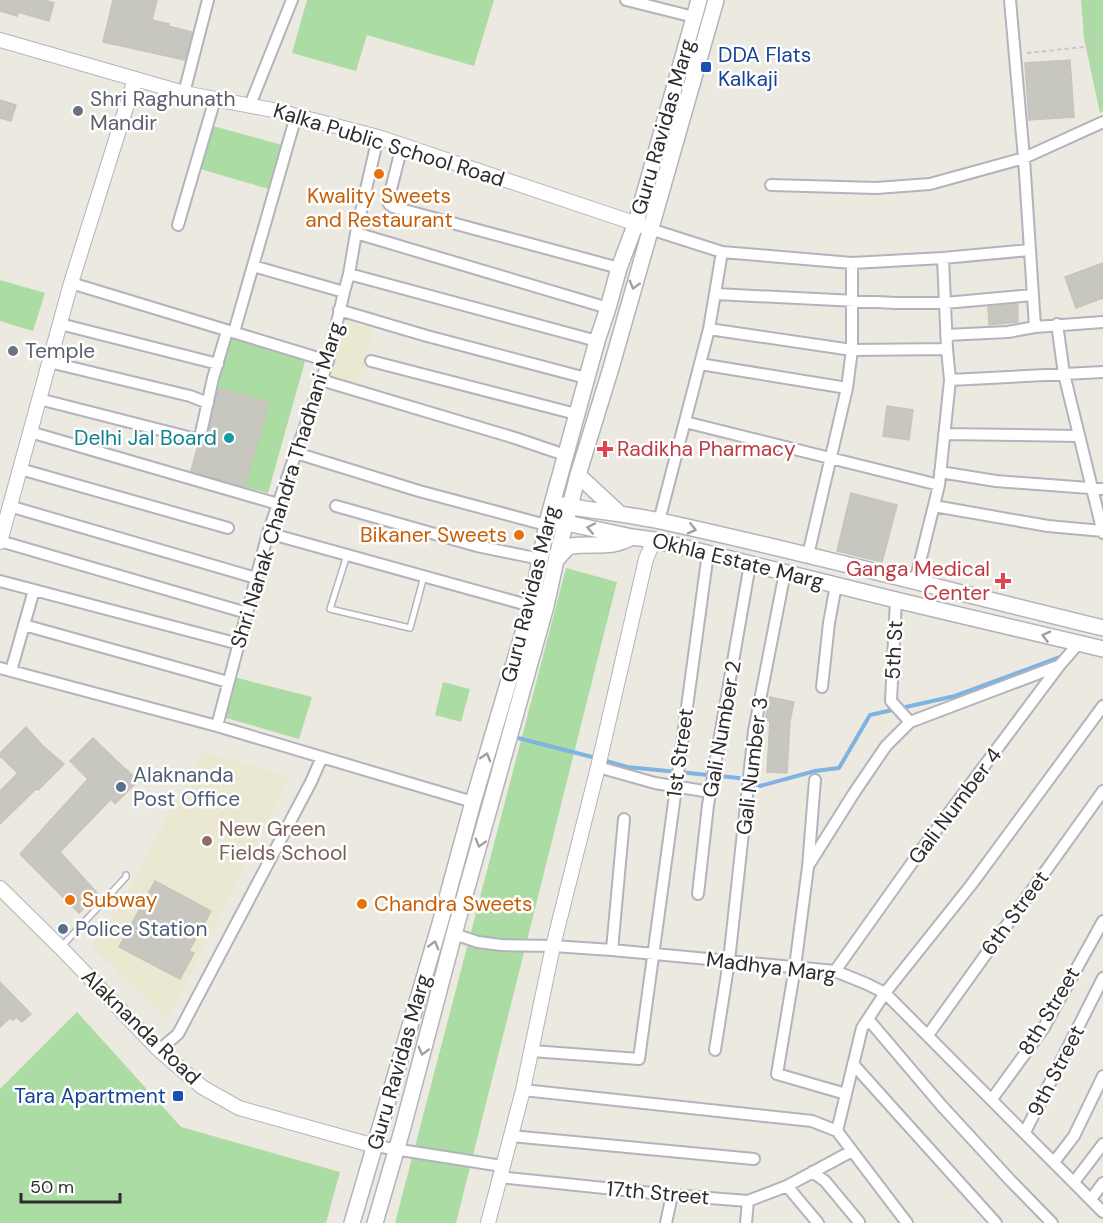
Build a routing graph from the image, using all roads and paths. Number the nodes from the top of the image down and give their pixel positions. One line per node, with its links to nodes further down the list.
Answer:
1 (207, 0): 13 (street)
2 (292, 0): 16 (street)
3 (626, 0): 8 (street)
4 (699, 0): 8 (main road, Guru Ravidas Marg)
5 (716, 0): 24 (main road, Guru Ravidas Marg)
6 (1010, 0): 11 (street)
7 (1088, 0): 10 (path)
8 (694, 17): 24 (main road, Guru Ravidas Marg)
9 (0, 40): 12 (street, Kalka Public School Road)
10 (1094, 46): 11 (path); 14 (path)
11 (1015, 54): 21 (street)
12 (135, 79): 13 (street, Kalka Public School Road); 33 (street)
13 (184, 93): 15 (street, Kalka Public School Road)
14 (1101, 97)
15 (215, 99): 16 (street, Kalka Public School Road); 23 (street)
16 (250, 105): 17 (street, Kalka Public School Road)
17 (296, 116): 19 (street, Kalka Public School Road); 30 (street)
18 (1103, 122): 21 (street)
19 (378, 137): 20 (street, Kalka Public School Road); 25 (street, Shri Nanak Chandra Thadhani Marg)
20 (402, 146): 24 (street, Kalka Public School Road); 31 (street)
21 (1024, 158): 22 (street); 26 (street)
22 (771, 185)
23 (178, 225)
24 (643, 226): 27 (street); 31 (main road, Guru Ravidas Marg); 74 (main road, Guru Ravidas Marg, one-way to 74)
25 (356, 233): 32 (street, Shri Nanak Chandra Thadhani Marg); 39 (street)
26 (1030, 250): 28 (street); 36 (street)
27 (722, 252): 29 (street); 35 (street)
28 (944, 258): 29 (street); 38 (street)
29 (852, 263): 37 (street)
30 (253, 266): 34 (street); 46 (street)
31 (619, 268): 39 (main road, Guru Ravidas Marg)
32 (349, 274): 34 (street, Shri Nanak Chandra Thadhani Marg); 48 (street)
33 (71, 283): 42 (street); 46 (street)
34 (344, 292): 40 (street, Shri Nanak Chandra Thadhani Marg)
35 (716, 294): 37 (street); 45 (street)
36 (1033, 296): 38 (street); 44 (street)
37 (852, 300): 38 (street); 50 (street)
38 (945, 303): 47 (street)
39 (608, 308): 48 (main road, Guru Ravidas Marg)
40 (339, 310): 51 (street, Shri Nanak Chandra Thadhani Marg); 58 (street)
41 (1103, 322): 43 (street)
42 (60, 324): 53 (street); 54 (street)
43 (1057, 324): 44 (street); 57 (street)
44 (1035, 327): 47 (street)
45 (709, 329): 50 (street); 55 (street)
46 (231, 331): 51 (street); 54 (street)
47 (946, 335): 49 (street)
48 (597, 341): 58 (main road, Guru Ravidas Marg)
49 (946, 349): 50 (street); 60 (street)
50 (852, 350): 61 (street)
51 (328, 361): 59 (street, Shri Nanak Chandra Thadhani Marg)
52 (371, 361): 64 (street)
53 (49, 362): 62 (street); 63 (street)
54 (218, 364): 63 (street)
55 (700, 364): 61 (street); 65 (street)
56 (1103, 372): 57 (street)
57 (1064, 374): 60 (street); 68 (street)
58 (586, 378): 64 (main road, Guru Ravidas Marg)
59 (321, 380): 69 (street, Shri Nanak Chandra Thadhani Marg); 70 (street)
60 (950, 380): 67 (street)
61 (847, 388): 71 (street)
62 (39, 399): 63 (street); 66 (street)
63 (208, 403)
64 (576, 414): 70 (main road, Guru Ravidas Marg)
65 (685, 422): 71 (street); 84 (street)
66 (30, 432): 72 (street); 78 (street)
67 (944, 434): 68 (street); 73 (street)
68 (1079, 436): 76 (street)
69 (296, 453): 78 (street, Shri Nanak Chandra Thadhani Marg); 85 (street)
70 (565, 455): 77 (main road, Guru Ravidas Marg)
71 (831, 458): 75 (street); 95 (street)
72 (20, 469): 79 (street); 87 (street)
73 (940, 472): 75 (street); 76 (street)
74 (578, 475): 82 (main road, Guru Ravidas Marg); 83 (main road)
75 (939, 485): 81 (street)
76 (1098, 489): 88 (street)
77 (552, 503): 82 (main road, Okhla Estate Marg); 85 (main road, Guru Ravidas Marg)
78 (278, 504): 89 (street, Shri Nanak Chandra Thadhani Marg)
79 (9, 506): 92 (street); 101 (street)
80 (336, 506): 96 (street)
81 (934, 506): 88 (street); 103 (street)
82 (570, 507): 83 (main road, Okhla Estate Marg); 86 (main road, Guru Ravidas Marg)
83 (619, 513): 84 (main road, Okhla Estate Marg)
84 (659, 521): 95 (main road, Okhla Estate Marg, one-way to 95)
85 (547, 522): 86 (main road, Okhla Estate Marg); 96 (main road, Guru Ravidas Marg)
86 (566, 523): 90 (main road, Okhla Estate Marg, one-way to 86); 97 (main road, Guru Ravidas Marg)
87 (228, 528)
88 (1103, 532)
89 (268, 533): 94 (street); 101 (street, Shri Nanak Chandra Thadhani Marg)
90 (632, 537): 91 (main road, Okhla Estate Marg); 97 (main road)
91 (654, 540): 93 (main road, Okhla Estate Marg); 122 (street)
92 (0, 541): 108 (street)
93 (708, 553): 98 (main road, Okhla Estate Marg); 124 (street, 1st Street)
94 (347, 555): 100 (street); 100 (lane)
95 (808, 555): 103 (main road, Okhla Estate Marg)
96 (540, 559): 107 (main road, Guru Ravidas Marg)
97 (556, 561): 134 (main road, Guru Ravidas Marg, one-way to 134)
98 (750, 564): 99 (main road, Okhla Estate Marg); 125 (street, Gali Number 2)
99 (785, 572): 104 (main road, Okhla Estate Marg); 139 (street, Gali Number 3)
100 (424, 576): 107 (street)
101 (256, 578): 108 (street, Shri Nanak Chandra Thadhani Marg)
102 (0, 581): 105 (street)
103 (915, 582): 110 (main road, Okhla Estate Marg)
104 (836, 585): 106 (main road, Okhla Estate Marg); 117 (street)
105 (34, 590): 109 (street); 111 (street)
106 (896, 600): 112 (main road, Okhla Estate Marg, one-way to 106); 119 (street, 5th St)
107 (531, 606): 127 (main road, Guru Ravidas Marg, one-way to 107)
108 (247, 613): 111 (street, Shri Nanak Chandra Thadhani Marg)
109 (24, 625): 115 (street); 116 (street)
110 (1103, 628)
111 (239, 644): 116 (street, Shri Nanak Chandra Thadhani Marg)
112 (1078, 644): 113 (main road, Okhla Estate Marg); 114 (street, Gali Number 4)
113 (1103, 649)
114 (1059, 666): 119 (street); 141 (street, Gali Number 4)
115 (5, 669): 120 (street)
116 (228, 682): 120 (street, Shri Nanak Chandra Thadhani Marg)
117 (822, 687)
118 (1103, 706): 143 (street)
119 (910, 722): 129 (street)
120 (217, 726): 121 (street)
121 (322, 757): 127 (street); 146 (street)
122 (598, 767): 124 (street); 135 (street)
123 (815, 780): 129 (street)
124 (675, 788): 125 (street); 138 (street, 1st Street)
125 (710, 792): 132 (street, Gali Number 2)
126 (1103, 792): 145 (street, 6th Street)
127 (473, 802): 158 (main road, Guru Ravidas Marg, one-way to 127)
128 (624, 819): 137 (street)
129 (808, 867): 140 (street)
130 (126, 875): 136 (lane)
131 (0, 888): 136 (street, Alaknanda Road)
132 (698, 894)
133 (1103, 921): 153 (street, 8th Street)
134 (454, 934): 135 (street, Madhya Marg); 159 (main road, Guru Ravidas Marg, one-way to 159)
135 (553, 946): 137 (street, Madhya Marg); 148 (street)
136 (61, 948): 146 (street, Alaknanda Road)
137 (612, 950): 138 (street, Madhya Marg)
138 (652, 954): 139 (street, Madhya Marg); 148 (street, 1st Street)
139 (729, 962): 140 (street, Madhya Marg); 147 (street, Gali Number 3)
140 (795, 968): 141 (street, Madhya Marg); 152 (street)
141 (835, 971): 143 (street, Madhya Marg)
142 (1103, 978): 155 (street, 9th Street)
143 (885, 993): 144 (street); 145 (street, Madhya Marg)
144 (868, 1019): 149 (street); 181 (street)
145 (928, 1035): 153 (street, Madhya Marg)
146 (159, 1050): 158 (street, Alaknanda Road)
147 (716, 1050)
148 (532, 1051): 151 (street)
149 (853, 1064): 152 (street); 180 (street)
150 (1103, 1076): 162 (street)
151 (523, 1090): 154 (street); 156 (street)
152 (846, 1094): 154 (street)
153 (992, 1099): 155 (street, Madhya Marg)
154 (837, 1131): 160 (street)
155 (1025, 1132): 162 (street, Madhya Marg)
156 (511, 1136): 161 (street); 163 (street)
157 (1103, 1144): 165 (street)
158 (375, 1146): 159 (street, 17th Street); 173 (main road, Guru Ravidas Marg)
159 (396, 1150): 163 (street, 17th Street); 174 (main road, Guru Ravidas Marg)
160 (852, 1151): 164 (street, 17th Street); 179 (street)
161 (754, 1159)
162 (1054, 1162): 165 (street, Madhya Marg)
163 (500, 1172): 168 (street, 17th Street); 175 (street)
164 (812, 1173): 167 (street, 17th Street); 172 (street)
165 (1074, 1182): 169 (street, Madhya Marg)
166 (1103, 1183): 169 (street)
167 (787, 1186): 170 (street, 17th Street); 178 (street)
168 (672, 1195): 170 (street, 17th Street); 176 (street)
169 (1091, 1199): 171 (street, Madhya Marg)
170 (748, 1200): 177 (street)
171 (1103, 1212)
172 (859, 1222)
173 (352, 1223)
174 (375, 1223)
175 (488, 1223)
176 (666, 1223)
177 (746, 1223)
178 (818, 1223)
179 (907, 1223)
180 (996, 1223)
181 (1052, 1223)

